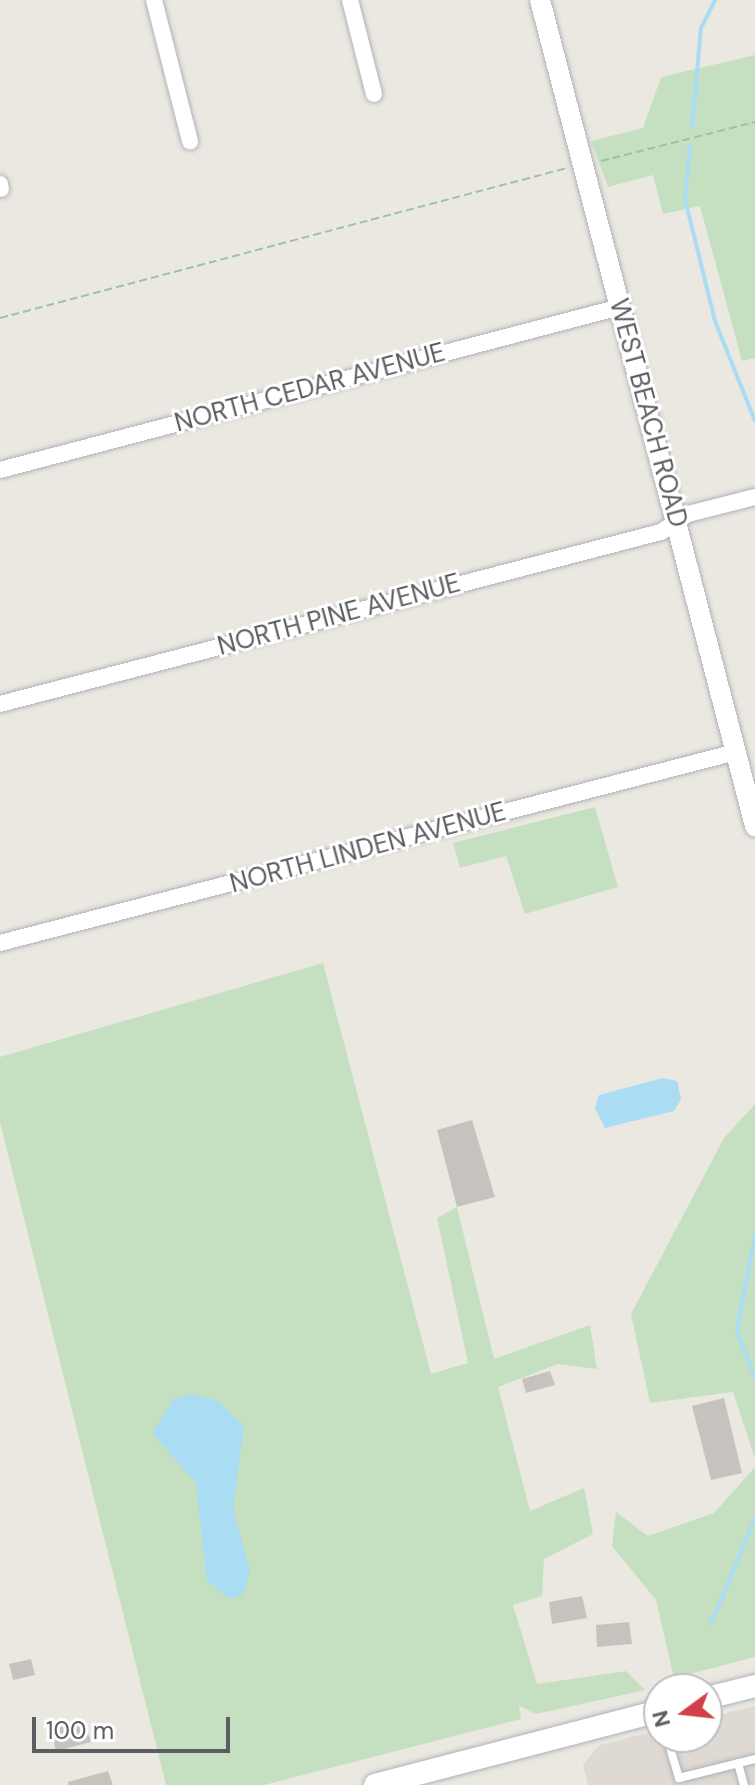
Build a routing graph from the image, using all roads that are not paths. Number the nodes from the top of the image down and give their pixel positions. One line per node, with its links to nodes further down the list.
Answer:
1 (154, 0): 5 (street)
2 (350, 0): 4 (street)
3 (540, 0): 6 (street, WEST BEACH ROAD)
4 (374, 94)
5 (190, 141)
6 (620, 307): 7 (street, NORTH CEDAR AVENUE); 9 (street, WEST BEACH ROAD)
7 (0, 470)
8 (755, 497): 9 (street, NORTH PINE AVENUE)
9 (676, 521): 10 (street, NORTH PINE AVENUE); 11 (street, WEST BEACH ROAD)
10 (0, 704)
11 (736, 752): 12 (street, WEST BEACH ROAD); 13 (street, NORTH LINDEN AVENUE)
12 (755, 826)
13 (0, 943)
14 (755, 1686): 15 (main road)
15 (723, 1694)
16 (643, 1715): 21 (main road)
17 (672, 1753): 20 (lane)
18 (755, 1759): 19 (lane)
19 (738, 1763): 20 (lane); 22 (lane)
20 (680, 1782)
21 (375, 1785)
22 (744, 1785)

